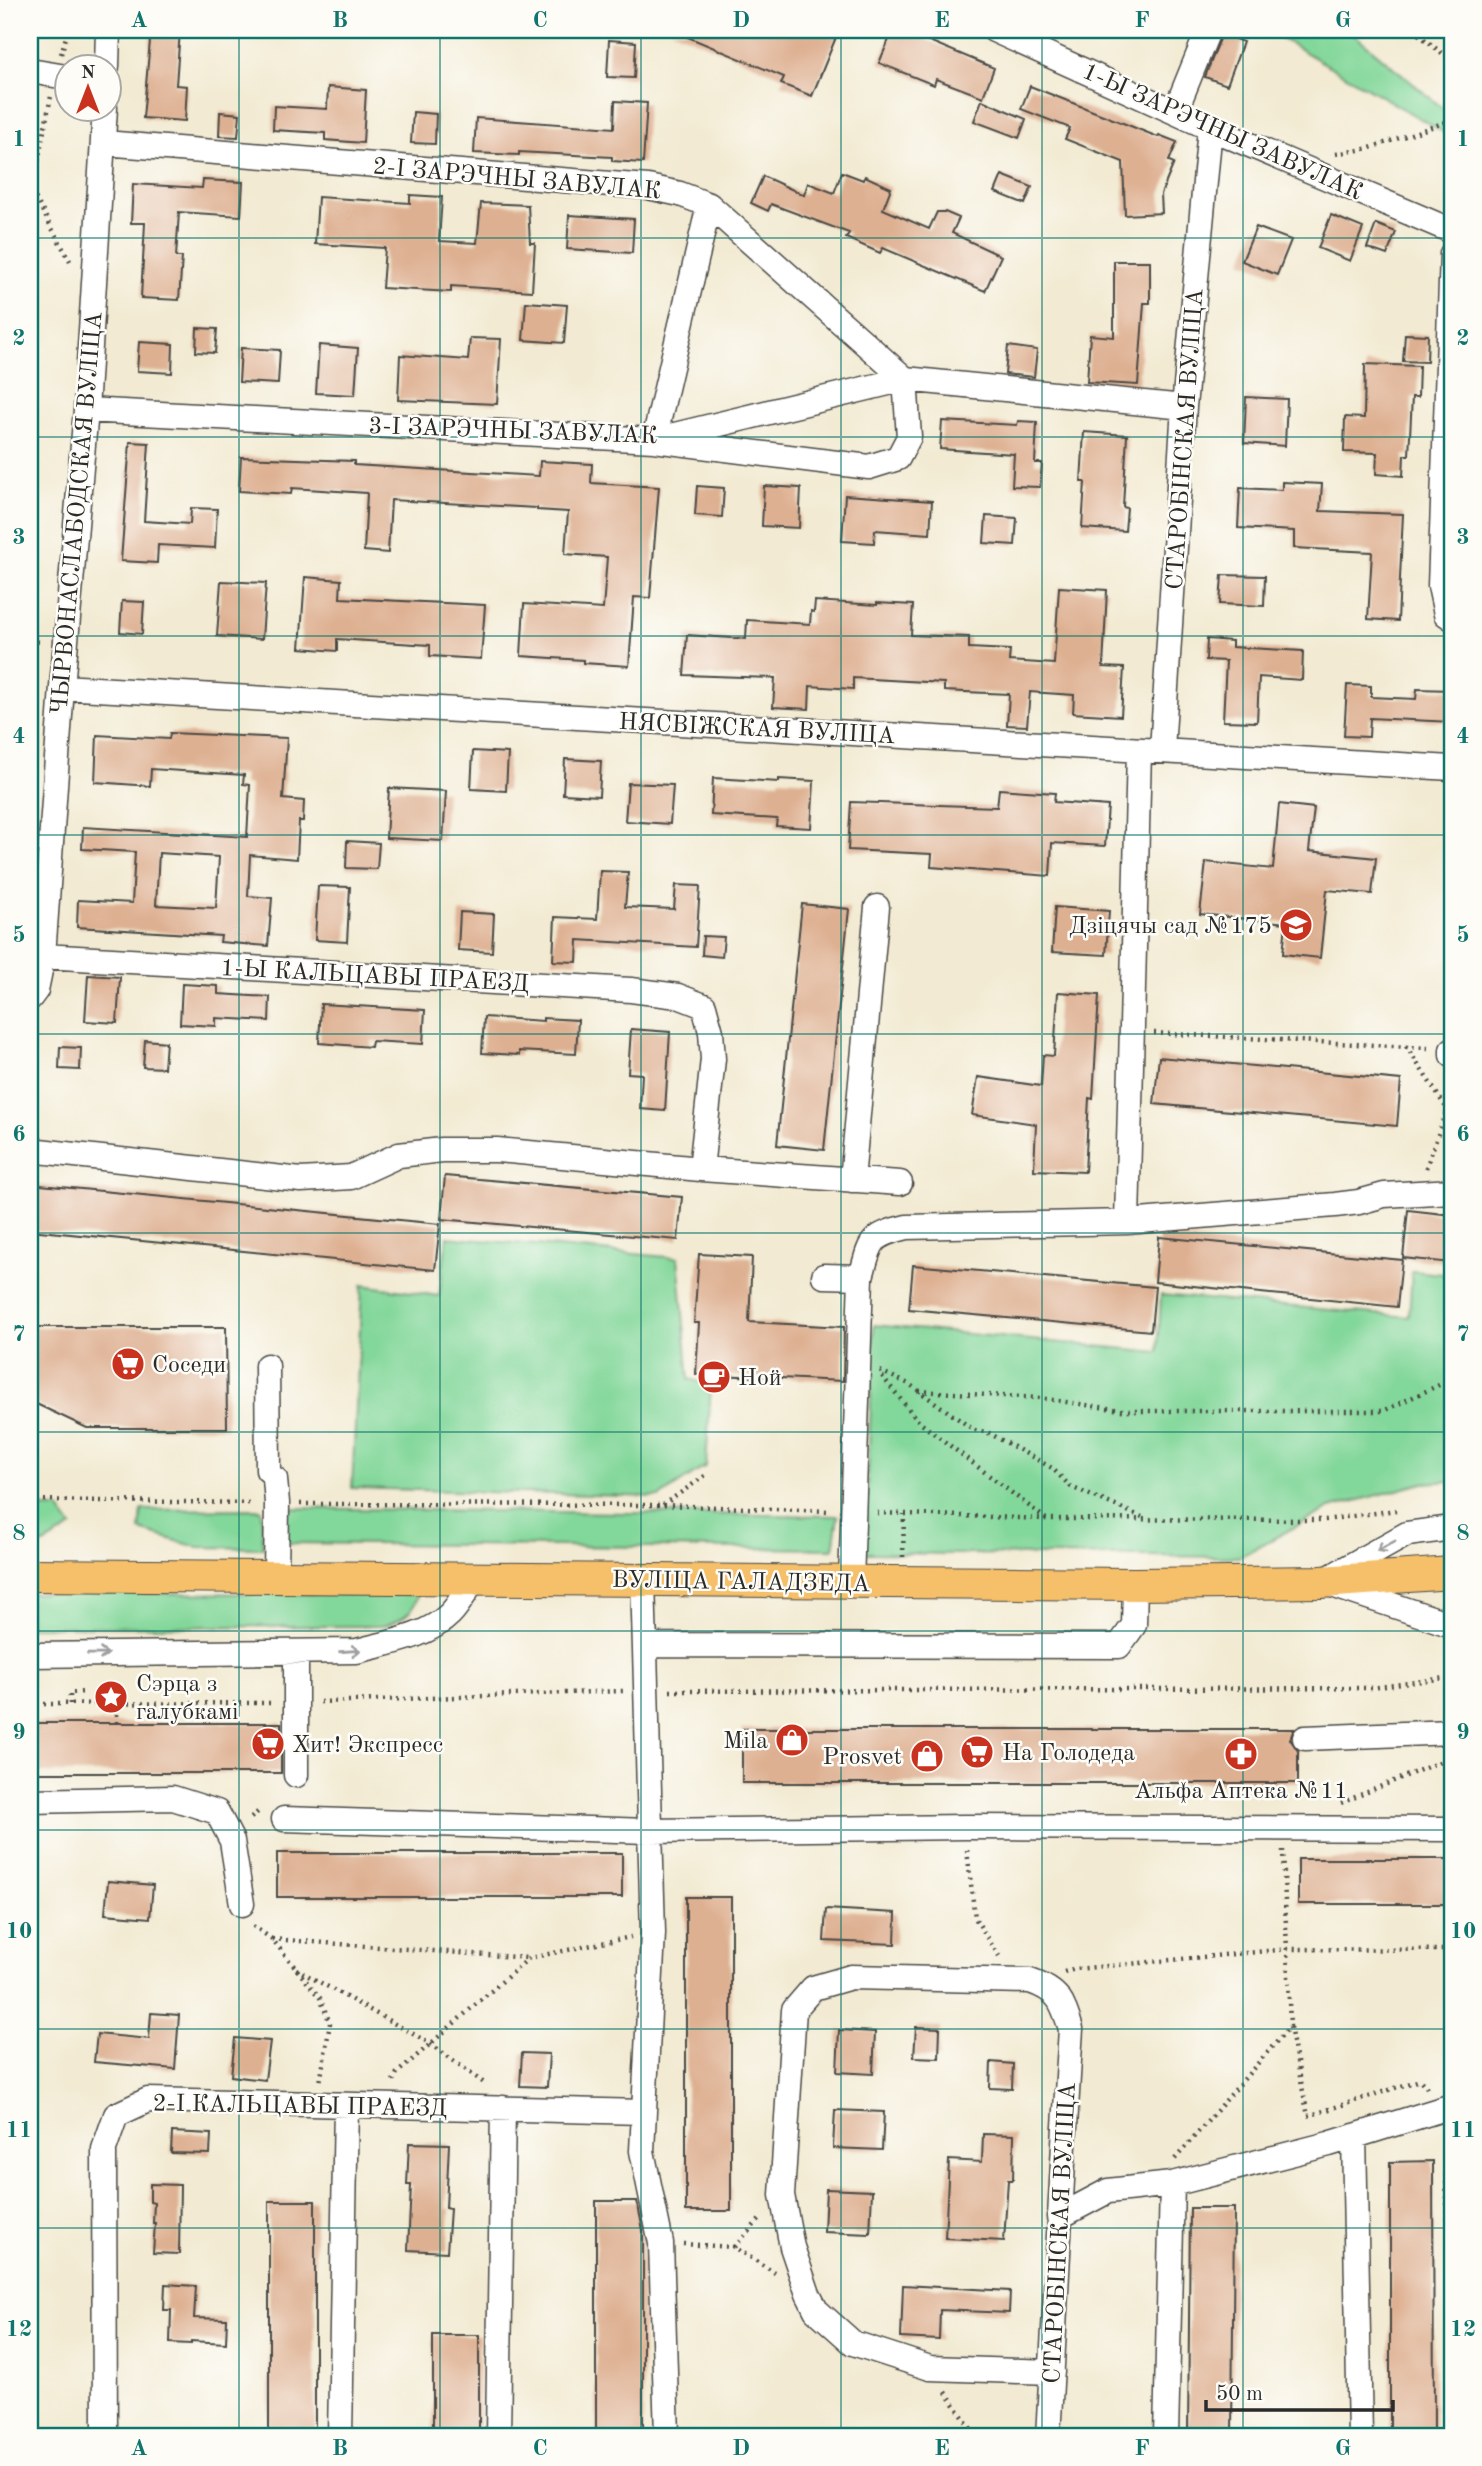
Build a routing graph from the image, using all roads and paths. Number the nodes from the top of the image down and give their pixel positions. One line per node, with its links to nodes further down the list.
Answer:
1 (108, 30): 6 (street)
2 (994, 30): 5 (street, 1-Ы ЗАРЭЧНЫ ЗАВУЛАК)
3 (1413, 30): 7 (path)
4 (1208, 31): 11 (street)
5 (1022, 35): 11 (street, 1-Ы ЗАРЭЧНЫ ЗАВУЛАК)
6 (107, 52)
7 (1452, 61)
8 (30, 71): 9 (street)
9 (52, 75)
10 (52, 110): 17 (path)
11 (1175, 112): 14 (street, 1-Ы ЗАРЭЧНЫ ЗАВУЛАК)
12 (1452, 120): 16 (path)
13 (105, 122): 15 (street, ЧЫРВОНАСЛАБОДСКАЯ ВУЛІЦА)
14 (1210, 128): 16 (street, 1-Ы ЗАРЭЧНЫ ЗАВУЛАК); 24 (street, СТАРОБІНСКАЯ ВУЛІЦА)
15 (104, 143): 19 (street, 2-І ЗАРЭЧНЫ ЗАВУЛАК); 22 (street, ЧЫРВОНАСЛАБОДСКАЯ ВУЛІЦА)
16 (1291, 163): 20 (street, 1-Ы ЗАРЭЧНЫ ЗАВУЛАК)
17 (31, 189): 18 (path); 22 (path)
18 (30, 202)
19 (709, 205): 23 (street, 2-І ЗАРЭЧНЫ ЗАВУЛАК); 26 (street)
20 (1452, 231)
21 (1452, 254): 27 (street)
22 (93, 303): 25 (street, ЧЫРВОНАСЛАБОДСКАЯ ВУЛІЦА)
23 (905, 379): 24 (street, 3-І ЗАРЭЧНЫ ЗАВУЛАК); 26 (street, 3-І ЗАРЭЧНЫ ЗАВУЛАК); 26 (street)
24 (1184, 407): 29 (street, СТАРОБІНСКАЯ ВУЛІЦА)
25 (86, 411): 26 (street, 3-І ЗАРЭЧНЫ ЗАВУЛАК); 28 (street, ЧЫРВОНАСЛАБОДСКАЯ ВУЛІЦА)
26 (654, 440)
27 (1452, 618)
28 (62, 687): 29 (street, НЯСВІЖСКАЯ ВУЛІЦА); 32 (street, ЧЫРВОНАСЛАБОДСКАЯ ВУЛІЦА)
29 (1150, 750): 30 (street, НЯСВІЖСКАЯ ВУЛІЦА); 34 (street, СТАРОБІНСКАЯ ВУЛІЦА)
30 (1452, 768)
31 (877, 906): 41 (street)
32 (43, 956): 33 (street, ЧЫРВОНАСЛАБОДСКАЯ ВУЛІЦА); 40 (street, 1-Ы КАЛЬЦАВЫ ПРАЕЗД)
33 (30, 998)
34 (1132, 1032): 35 (path); 45 (street, СТАРОБІНСКАЯ ВУЛІЦА)
35 (1406, 1046): 36 (path); 38 (path)
36 (1452, 1053)
37 (1452, 1103): 38 (path)
38 (1447, 1110): 44 (path)
39 (30, 1150): 40 (street)
40 (701, 1169): 41 (street)
41 (852, 1180): 42 (street)
42 (900, 1183)
43 (1452, 1191): 44 (street)
44 (1418, 1192): 45 (street)
45 (1128, 1222): 47 (street)
46 (824, 1276): 47 (street)
47 (861, 1277): 56 (street)
48 (267, 1366): 52 (street)
49 (1452, 1379): 50 (path)
50 (919, 1391): 58 (path); 59 (path)
51 (709, 1473): 54 (path)
52 (273, 1484): 53 (path); 54 (path); 64 (street)
53 (30, 1500)
54 (662, 1506): 56 (path)
55 (1401, 1509): 59 (path)
56 (853, 1512): 57 (path); 68 (street)
57 (904, 1514): 58 (path); 61 (path)
58 (1047, 1519): 59 (path)
59 (1146, 1519)
60 (1452, 1528): 67 (street, one-way to 67)
61 (903, 1562)
62 (1452, 1573): 67 (main road, ВУЛІЦА ГАЛАДЗЕДА)
63 (30, 1574): 64 (main road, ВУЛІЦА ГАЛАДЗЕДА)
64 (276, 1576): 65 (main road, ВУЛІЦА ГАЛАДЗЕДА)
65 (476, 1577): 66 (main road, ВУЛІЦА ГАЛАДЗЕДА); 72 (street, one-way to 65)
66 (643, 1579): 68 (main road, ВУЛІЦА ГАЛАДЗЕДА); 71 (street)
67 (1321, 1582): 69 (main road, ВУЛІЦА ГАЛАДЗЕДА); 70 (street)
68 (851, 1583): 69 (main road, ВУЛІЦА ГАЛАДЗЕДА)
69 (1135, 1584): 71 (street)
70 (1452, 1625)
71 (645, 1645): 76 (street)
72 (296, 1652): 73 (street, one-way to 72); 79 (street)
73 (30, 1655)
74 (1452, 1677): 76 (path)
75 (117, 1686): 82 (path)
76 (647, 1690): 79 (path); 94 (street)
77 (84, 1692): 81 (path)
78 (258, 1703): 82 (path)
79 (296, 1703): 87 (street)
80 (30, 1704): 81 (path)
81 (70, 1704): 82 (path)
82 (117, 1704): 83 (path)
83 (117, 1723)
84 (1452, 1732): 85 (street)
85 (1306, 1738)
86 (1452, 1756): 89 (path)
87 (296, 1775)
88 (30, 1801): 95 (street)
89 (1330, 1808)
90 (284, 1819): 94 (street)
91 (964, 1827): 92 (street); 94 (street); 102 (path)
92 (1282, 1829): 93 (street); 98 (path)
93 (1452, 1829)
94 (649, 1831): 96 (street)
95 (242, 1903): 97 (path)
96 (653, 1933): 100 (path); 109 (street)
97 (272, 1938): 100 (path); 101 (path)
98 (1288, 1949): 99 (path); 102 (path); 111 (path)
99 (1452, 1950)
100 (529, 1958): 103 (path)
101 (296, 1969): 103 (path); 104 (path)
102 (1022, 1981): 112 (street); 113 (street, СТАРОБІНСКАЯ ВУЛІЦА)
103 (431, 2044): 106 (path); 108 (path)
104 (316, 2104): 105 (street, 2-І КАЛЬЦАВЫ ПРАЕЗД); 119 (street, 2-І КАЛЬЦАВЫ ПРАЕЗД)
105 (345, 2105): 106 (street, 2-І КАЛЬЦАВЫ ПРАЕЗД); 120 (street)
106 (380, 2105): 108 (street, 2-І КАЛЬЦАВЫ ПРАЕЗД)
107 (1452, 2106): 110 (street)
108 (503, 2108): 109 (street, 2-І КАЛЬЦАВЫ ПРАЕЗД); 121 (street)
109 (643, 2112): 122 (street)
110 (1354, 2136): 111 (street); 126 (street)
111 (1172, 2184): 113 (street); 125 (street)
112 (782, 2195): 115 (path); 116 (street)
113 (1059, 2217): 118 (street, СТАРОБІНСКАЯ ВУЛІЦА)
114 (694, 2244): 115 (path)
115 (734, 2247): 116 (path)
116 (808, 2294): 117 (street)
117 (930, 2368): 118 (street); 123 (path)
118 (1052, 2372): 124 (street, СТАРОБІНСКАЯ ВУЛІЦА)
119 (105, 2436)
120 (340, 2436)
121 (498, 2436)
122 (667, 2436)
123 (976, 2436)
124 (1048, 2436)
125 (1166, 2436)
126 (1360, 2436)

